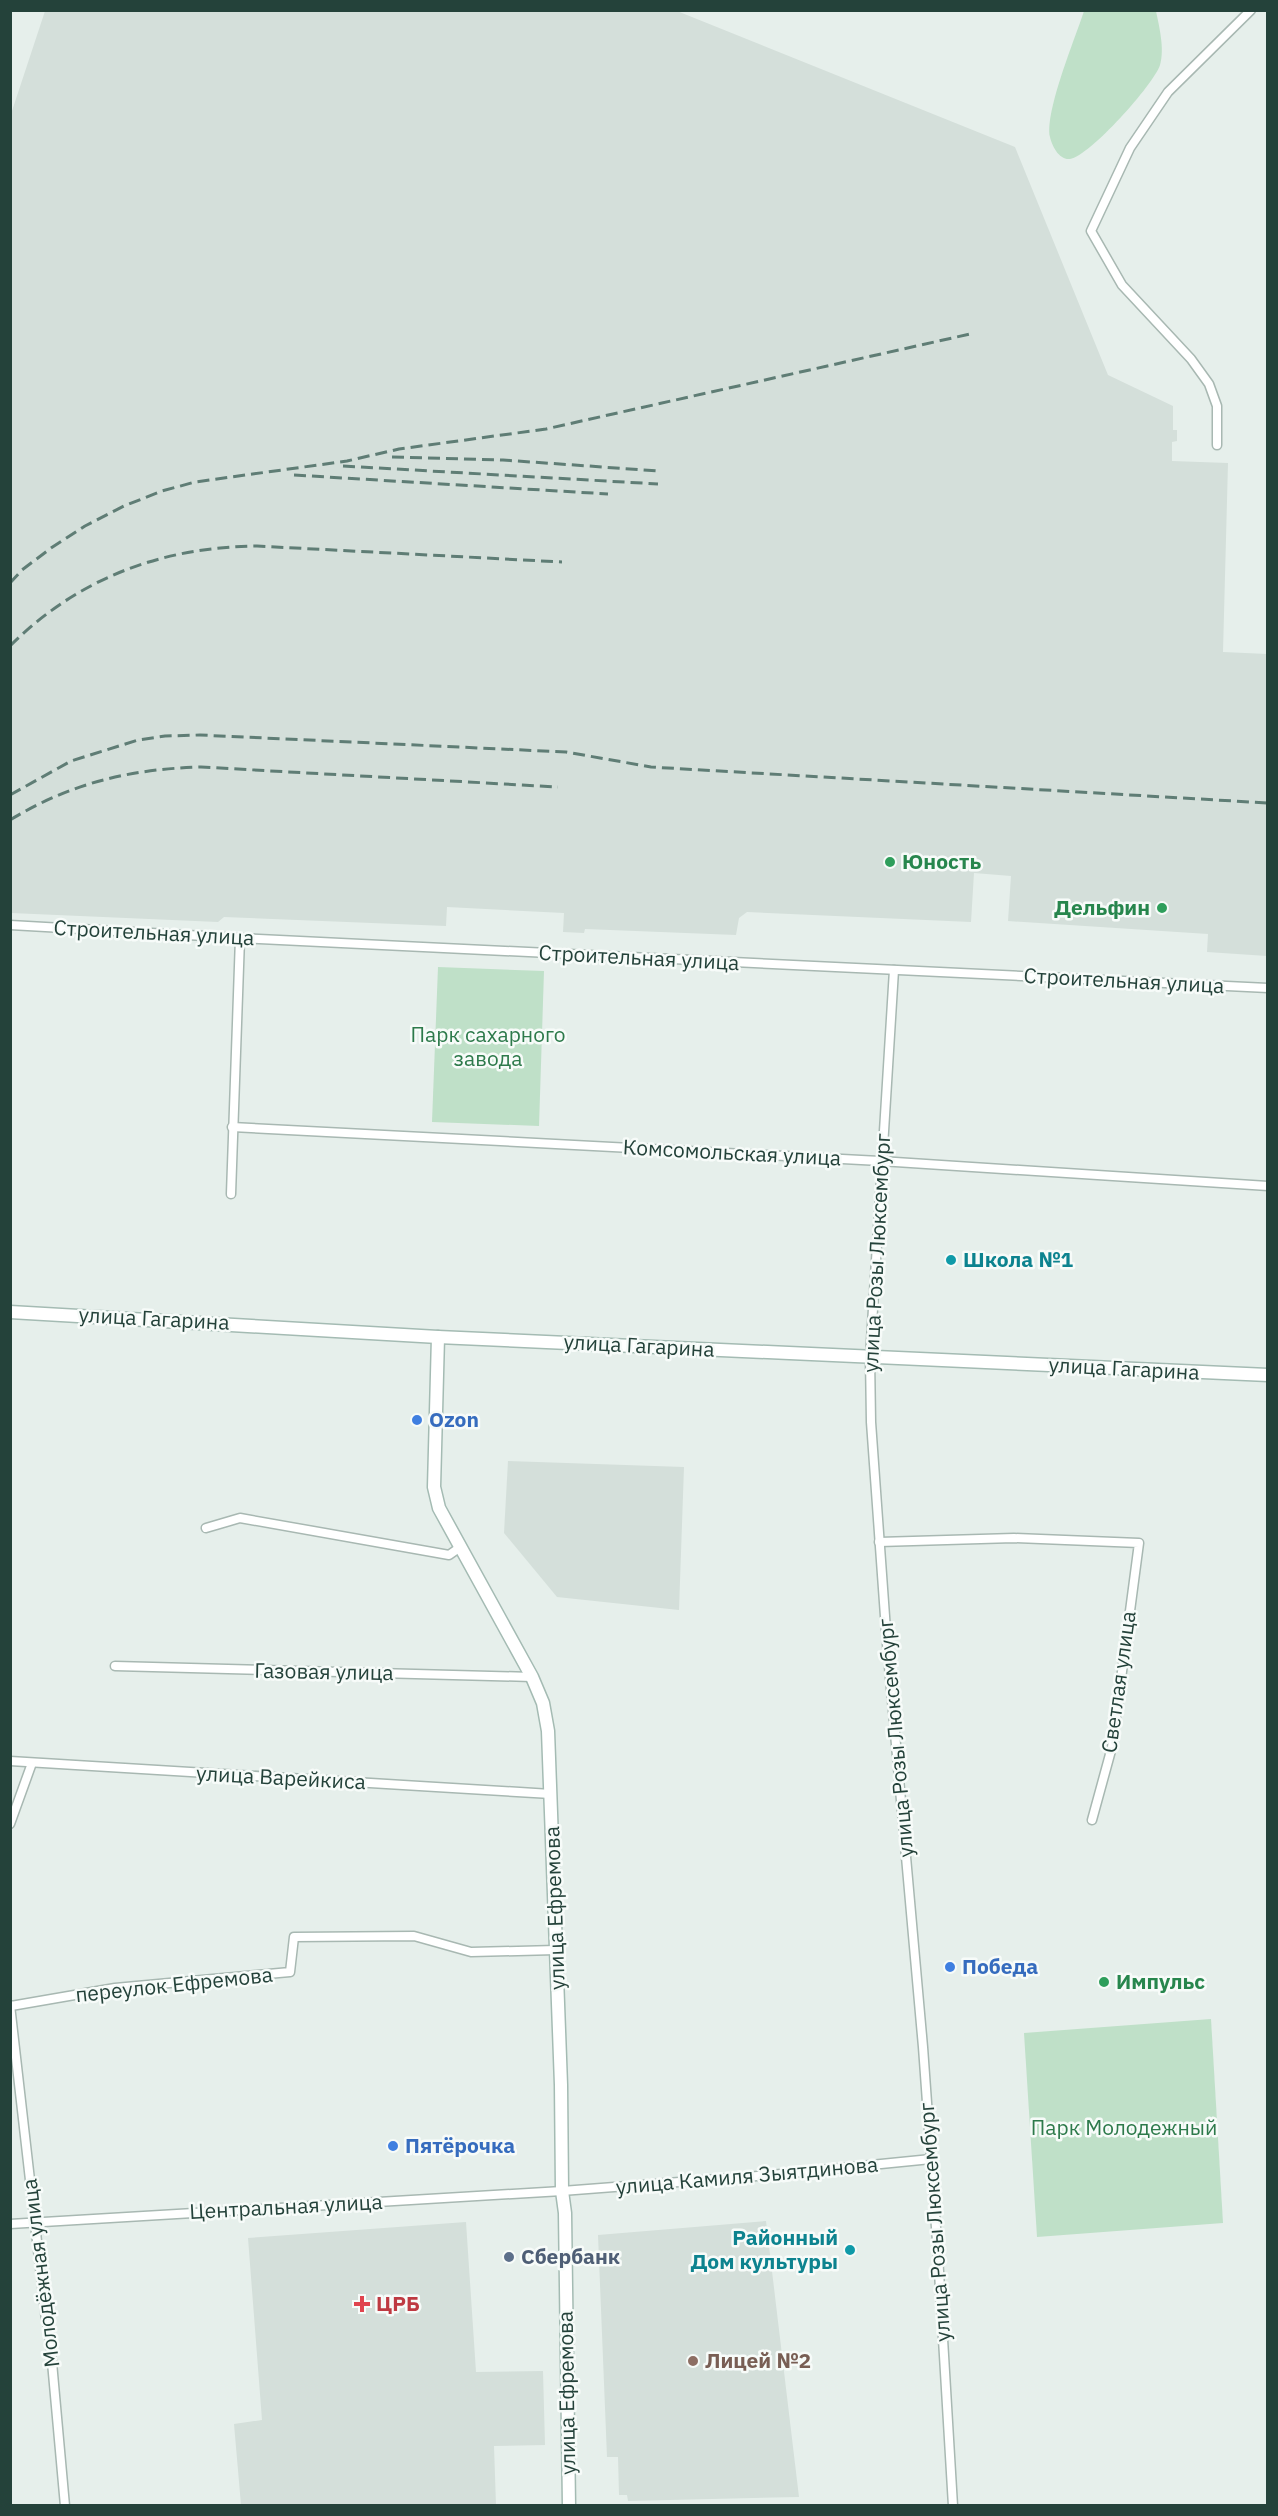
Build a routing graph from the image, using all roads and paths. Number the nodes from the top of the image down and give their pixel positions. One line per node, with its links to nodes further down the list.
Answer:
1 (1251, 10): 2 (street)
2 (1217, 445)
3 (10, 925): 4 (street, Строительная улица)
4 (240, 938): 5 (street, Строительная улица); 7 (street)
5 (894, 970): 6 (street, Строительная улица); 8 (street, улица Розы Люксембург)
6 (1268, 988)
7 (232, 1127): 8 (street, Комсомольская улица); 10 (street)
8 (880, 1161): 9 (street, Комсомольская улица); 13 (street, улица Розы Люксембург)
9 (1268, 1186)
10 (231, 1194)
11 (10, 1312): 12 (street, улица Гагарина)
12 (438, 1337): 13 (street, улица Гагарина); 17 (street, улица Ефремова)
13 (870, 1357): 14 (street, улица Гагарина); 16 (street, улица Розы Люксембург)
14 (1268, 1375)
15 (206, 1528): 17 (street)
16 (879, 1542): 23 (street, Светлая улица); 29 (street, улица Розы Люксембург)
17 (459, 1548): 19 (street, улица Ефремова)
18 (115, 1666): 19 (street, Газовая улица)
19 (532, 1677): 22 (street, улица Ефремова)
20 (10, 1761): 21 (street, улица Варейкиса)
21 (32, 1763): 22 (street, улица Варейкиса); 24 (street)
22 (551, 1794): 25 (street, улица Ефремова)
23 (1092, 1820)
24 (10, 1824)
25 (556, 1950): 26 (street, переулок Ефремова); 30 (street, улица Ефремова)
26 (11, 2005): 27 (street, Молодёжная улица)
27 (21, 2100): 28 (street); 31 (street, Молодёжная улица)
28 (10, 2101)
29 (931, 2159): 30 (street, улица Камиля Зыятдинова); 35 (street, улица Розы Люксембург)
30 (562, 2191): 31 (street, Центральная улица); 34 (street, улица Ефремова)
31 (36, 2222): 32 (street, Центральная улица); 33 (street, Молодёжная улица)
32 (10, 2224)
33 (65, 2505)
34 (569, 2505)
35 (953, 2505)

